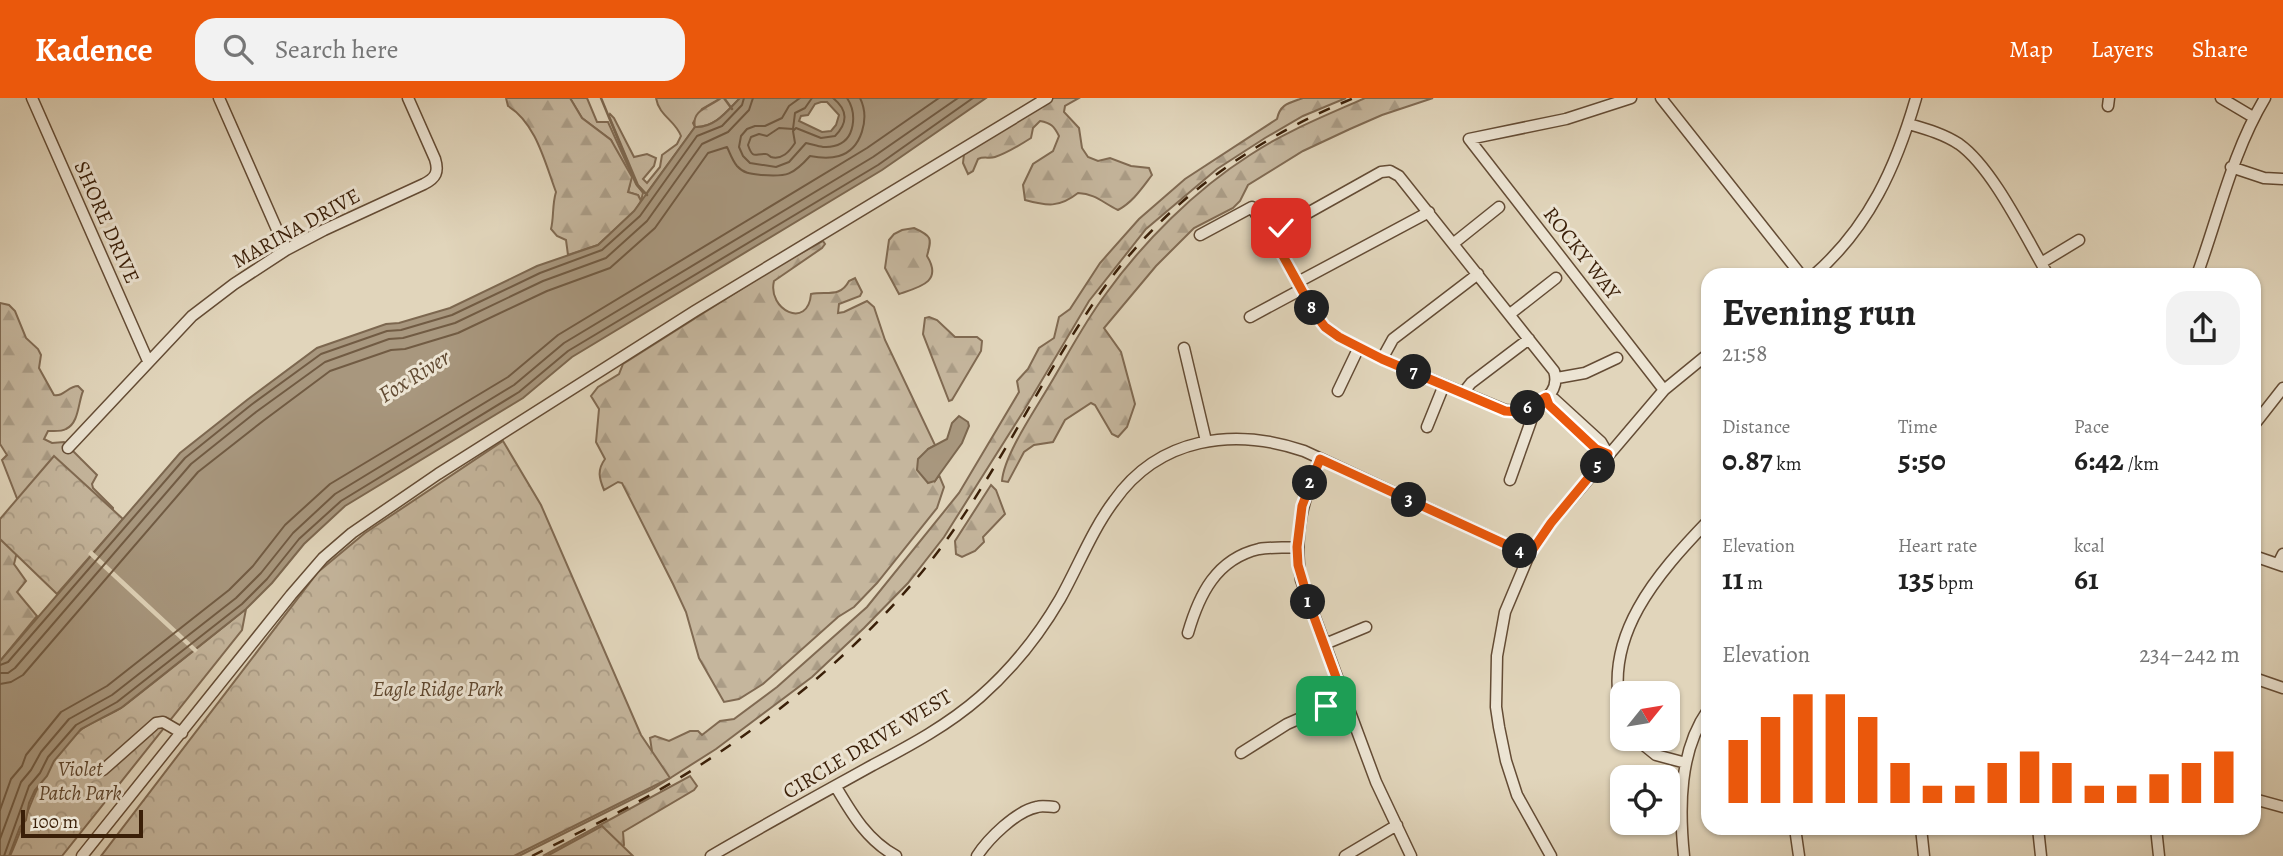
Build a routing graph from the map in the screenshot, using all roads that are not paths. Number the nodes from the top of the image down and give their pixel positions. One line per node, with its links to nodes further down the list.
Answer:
1 (32, 98): 37 (street, SHORE DRIVE)
2 (219, 98): 20 (street)
3 (408, 98): 20 (street, MARINA DRIVE)
4 (1047, 98): 66 (street)
5 (1631, 98): 41 (street, ROCKY WAY)
6 (1661, 98): 22 (street)
7 (1916, 98): 11 (street)
8 (2221, 98): 10 (street)
9 (2264, 98): 10 (street)
10 (2253, 117): 12 (street)
11 (1909, 124): 21 (street); 23 (street)
12 (2231, 167): 13 (street); 25 (street)
13 (2283, 179)
14 (1499, 207): 19 (street)
15 (1429, 212): 17 (street); 19 (street); 28 (street)
16 (1200, 235): 17 (street)
17 (1277, 236): 28 (street)
18 (2079, 240): 21 (street)
19 (1454, 243): 26 (street)
20 (286, 250): 37 (street, MARINA DRIVE)
21 (2041, 263): 24 (street)
22 (1795, 268)
23 (1822, 268)
24 (2044, 268)
25 (2199, 268)
26 (1478, 274): 29 (street); 35 (street)
27 (1556, 278): 29 (street)
28 (1300, 286): 30 (street); 32 (street)
29 (1510, 314): 31 (street)
30 (1250, 317)
31 (1529, 340): 38 (street); 43 (street)
32 (1359, 347): 35 (street); 42 (street)
33 (1184, 348): 48 (street)
34 (1617, 358): 38 (street)
35 (1382, 359): 39 (street)
36 (1701, 360): 41 (street)
37 (148, 361): 49 (street, MARINA DRIVE)
38 (1557, 378): 44 (street)
39 (1444, 385): 43 (street); 47 (street)
40 (2283, 388): 46 (street)
41 (1664, 390): 50 (street)
42 (1338, 391)
43 (1463, 393): 45 (street)
44 (1546, 397): 45 (street); 50 (street)
45 (1530, 408): 52 (street)
46 (2261, 416)
47 (1427, 427)
48 (1206, 441): 51 (street, CIRCLE DRIVE WEST); 71 (street, CIRCLE DRIVE WEST)
49 (68, 448)
50 (1608, 454): 55 (street)
51 (1320, 459): 54 (street); 55 (street, CIRCLE DRIVE WEST)
52 (1510, 480)
53 (1701, 529): 62 (street)
54 (1297, 547): 59 (street); 60 (street)
55 (1529, 555): 87 (street)
56 (2261, 557): 57 (street)
57 (2281, 561)
58 (1366, 627): 60 (street)
59 (1188, 633)
60 (1325, 644): 64 (street)
61 (2261, 680): 63 (street)
62 (1618, 681)
63 (2283, 688)
64 (1344, 699): 68 (street); 75 (street)
65 (1701, 723): 69 (street)
66 (182, 733): 70 (street); 81 (street)
67 (1651, 751): 69 (street)
68 (1241, 753)
69 (1686, 763): 88 (street)
70 (103, 770)
71 (836, 786): 80 (street, CIRCLE DRIVE WEST); 83 (street)
72 (2261, 801): 74 (street)
73 (1054, 807): 84 (street)
74 (2283, 807)
75 (1397, 825): 85 (street); 86 (street)
76 (1796, 835): 89 (street)
77 (1922, 835): 90 (street)
78 (2039, 835): 91 (street)
79 (2157, 835): 92 (street)
80 (726, 852): 82 (street, CIRCLE DRIVE WEST)
81 (82, 856)
82 (711, 856)
83 (896, 856)
84 (977, 856)
85 (1345, 856)
86 (1412, 856)
87 (1550, 856)
88 (1685, 856)
89 (1799, 856)
90 (1924, 856)
91 (2041, 856)
92 (2159, 856)

